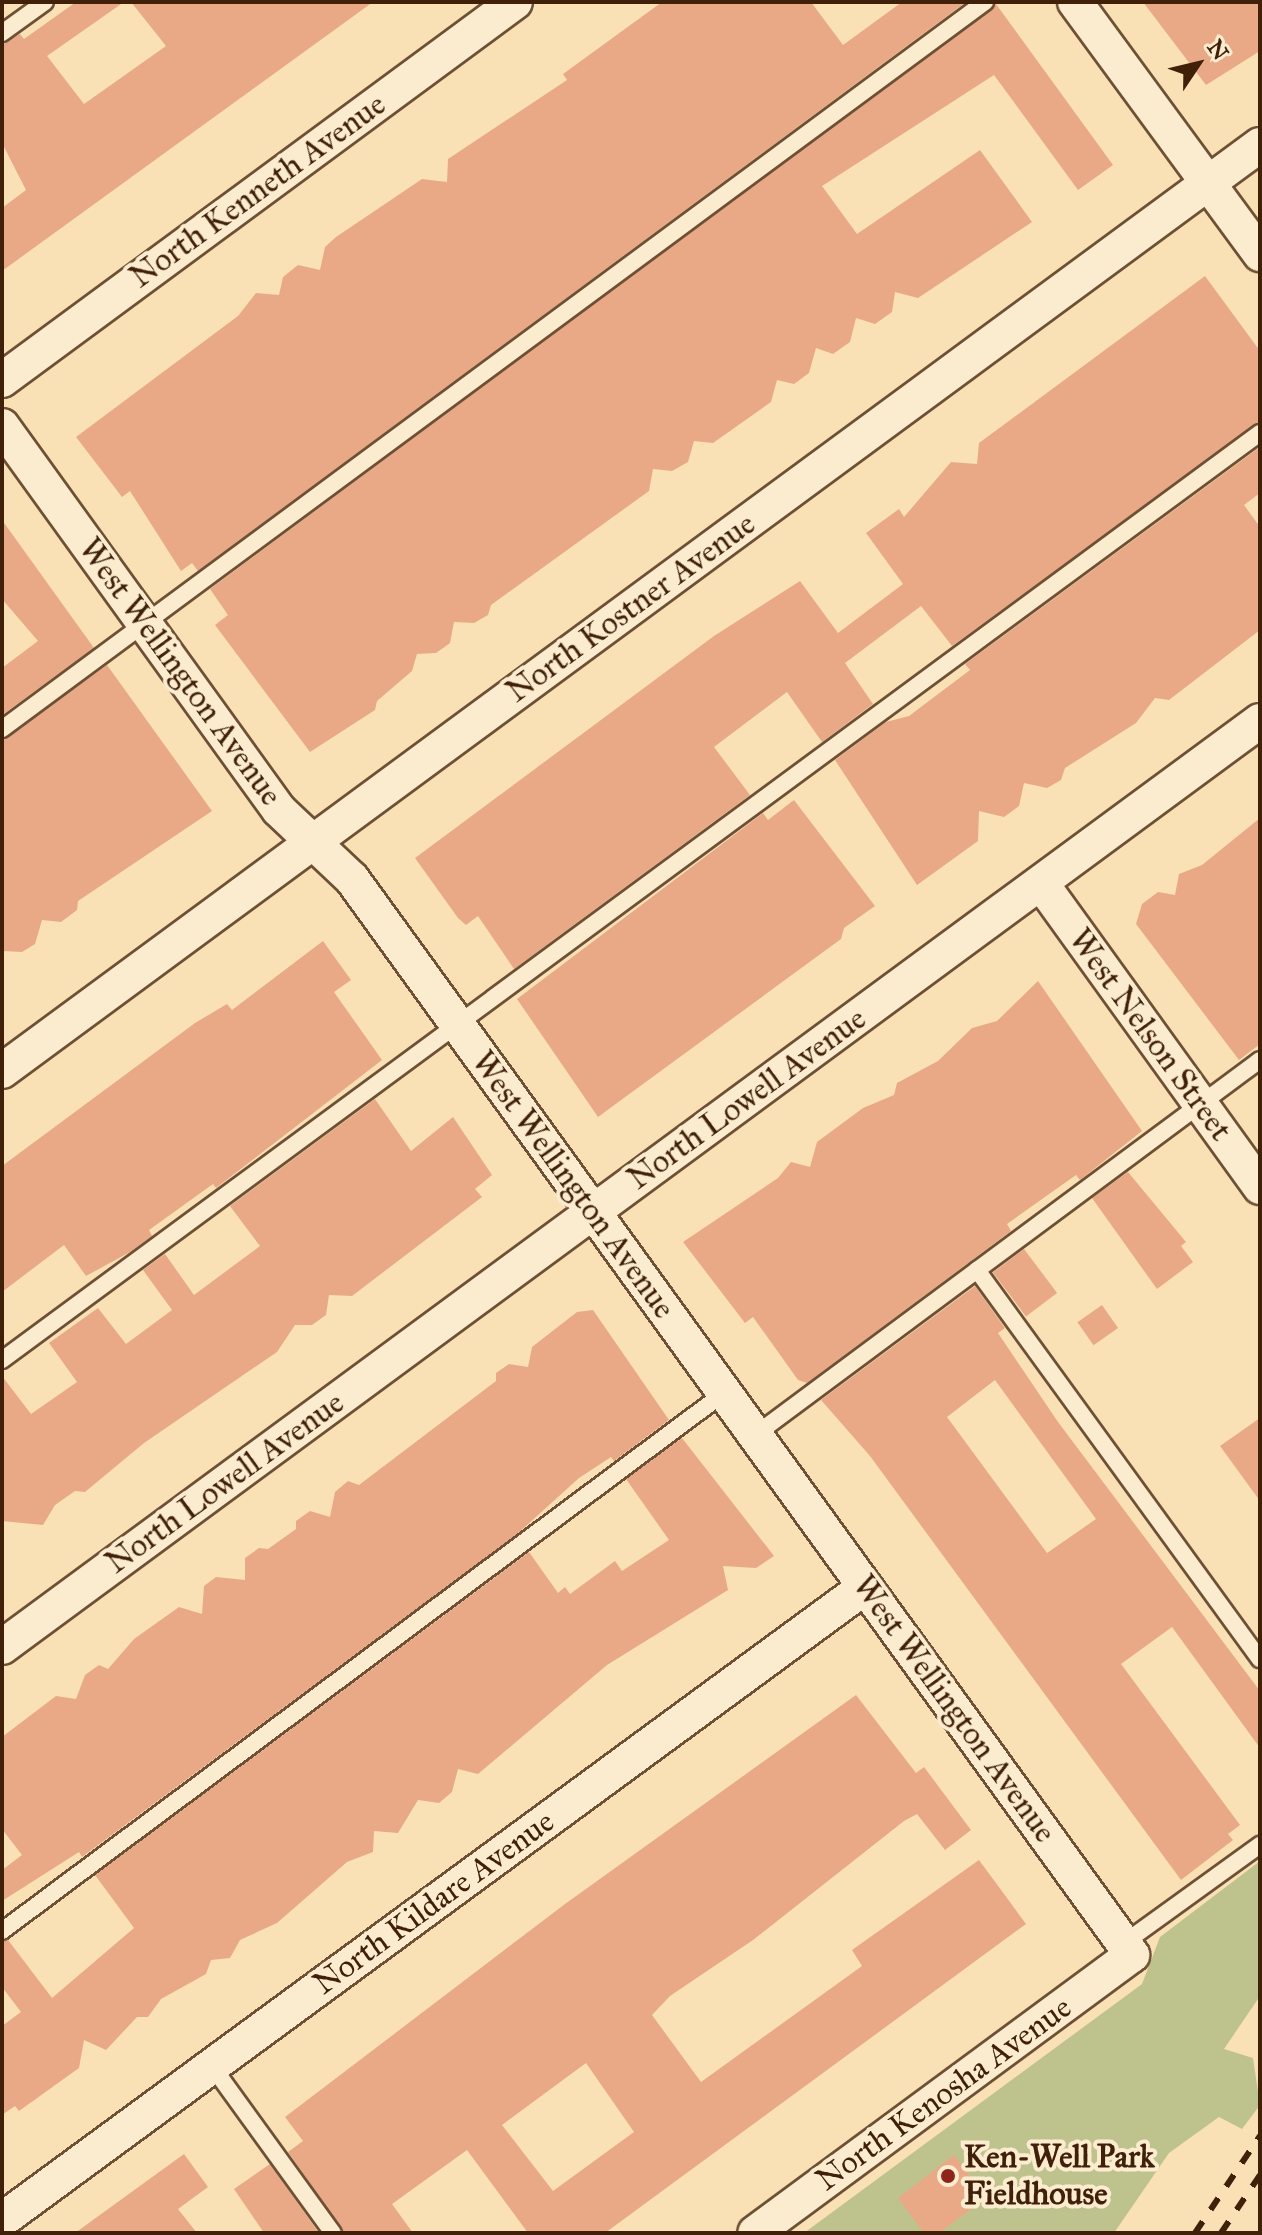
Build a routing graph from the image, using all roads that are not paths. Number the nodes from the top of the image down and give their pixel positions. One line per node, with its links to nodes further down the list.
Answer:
1 (45, 2): 5 (lane)
2 (515, 2): 9 (street, North Kenneth Avenue)
3 (985, 2): 12 (lane)
4 (1075, 2): 7 (street)
5 (2, 33)
6 (1260, 145): 7 (street, North Kostner Avenue)
7 (1208, 183): 8 (street); 15 (street, North Kostner Avenue)
8 (1260, 254)
9 (2, 380)
10 (2, 426): 12 (street, West Wellington Avenue)
11 (1260, 433): 17 (lane)
12 (145, 623): 14 (lane); 15 (street, West Wellington Avenue)
13 (1260, 721): 16 (street, North Lowell Avenue)
14 (2, 729)
15 (313, 841): 17 (street, West Wellington Avenue); 19 (street, North Kostner Avenue)
16 (1041, 883): 20 (street, West Nelson Street); 22 (street, North Lowell Avenue)
17 (457, 1024): 22 (street, West Wellington Avenue); 24 (lane)
18 (1260, 1060): 20 (lane)
19 (2, 1071)
20 (1200, 1104): 21 (street, West Nelson Street); 23 (lane)
21 (1260, 1187)
22 (593, 1212): 25 (street, West Wellington Avenue); 28 (street, North Lowell Avenue)
23 (977, 1270): 26 (lane); 29 (lane)
24 (2, 1360)
25 (724, 1393): 26 (street, West Wellington Avenue); 31 (lane)
26 (755, 1435): 27 (street, West Wellington Avenue)
27 (865, 1587): 32 (street, West Wellington Avenue); 33 (street, North Kildare Avenue)
28 (2, 1647)
29 (1260, 1659)
30 (1260, 1845): 32 (lane)
31 (2, 1931)
32 (1128, 1949): 36 (street, North Kenosha Avenue)
33 (212, 2066): 34 (street, North Kildare Avenue); 35 (lane)
34 (2, 2220)
35 (333, 2233)
36 (755, 2233)

